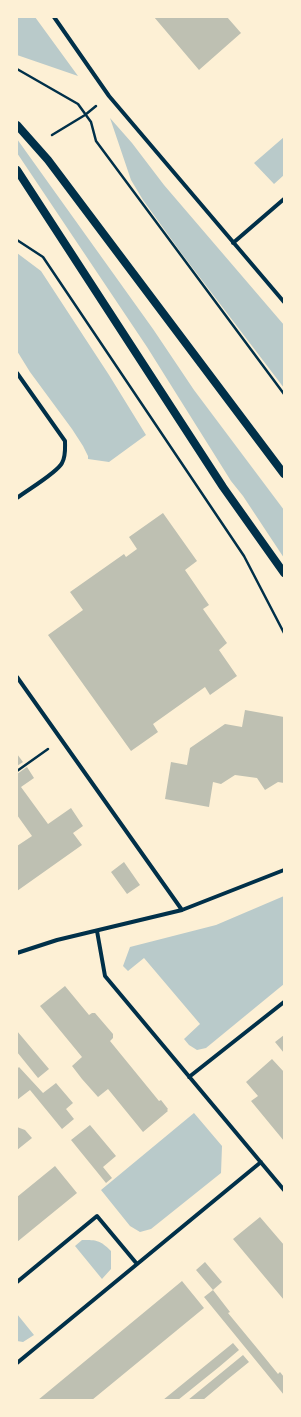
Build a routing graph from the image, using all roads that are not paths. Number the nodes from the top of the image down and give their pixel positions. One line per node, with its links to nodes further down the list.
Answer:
1 (54, 17): 5 (street)
2 (17, 125): 8 (main road)
3 (17, 170): 10 (main road)
4 (284, 199): 5 (street)
5 (233, 243): 6 (street)
6 (284, 302)
7 (17, 373): 9 (street)
8 (284, 474)
9 (17, 498)
10 (284, 573)
11 (17, 677): 13 (street)
12 (284, 870): 13 (street)
13 (182, 910): 14 (street)
14 (98, 931): 15 (street); 17 (street)
15 (17, 953)
16 (284, 1002): 17 (street)
17 (189, 1077): 18 (street)
18 (261, 1162): 19 (street); 20 (street)
19 (284, 1190)
20 (137, 1264): 21 (street); 22 (street)
21 (17, 1282)
22 (17, 1363)

